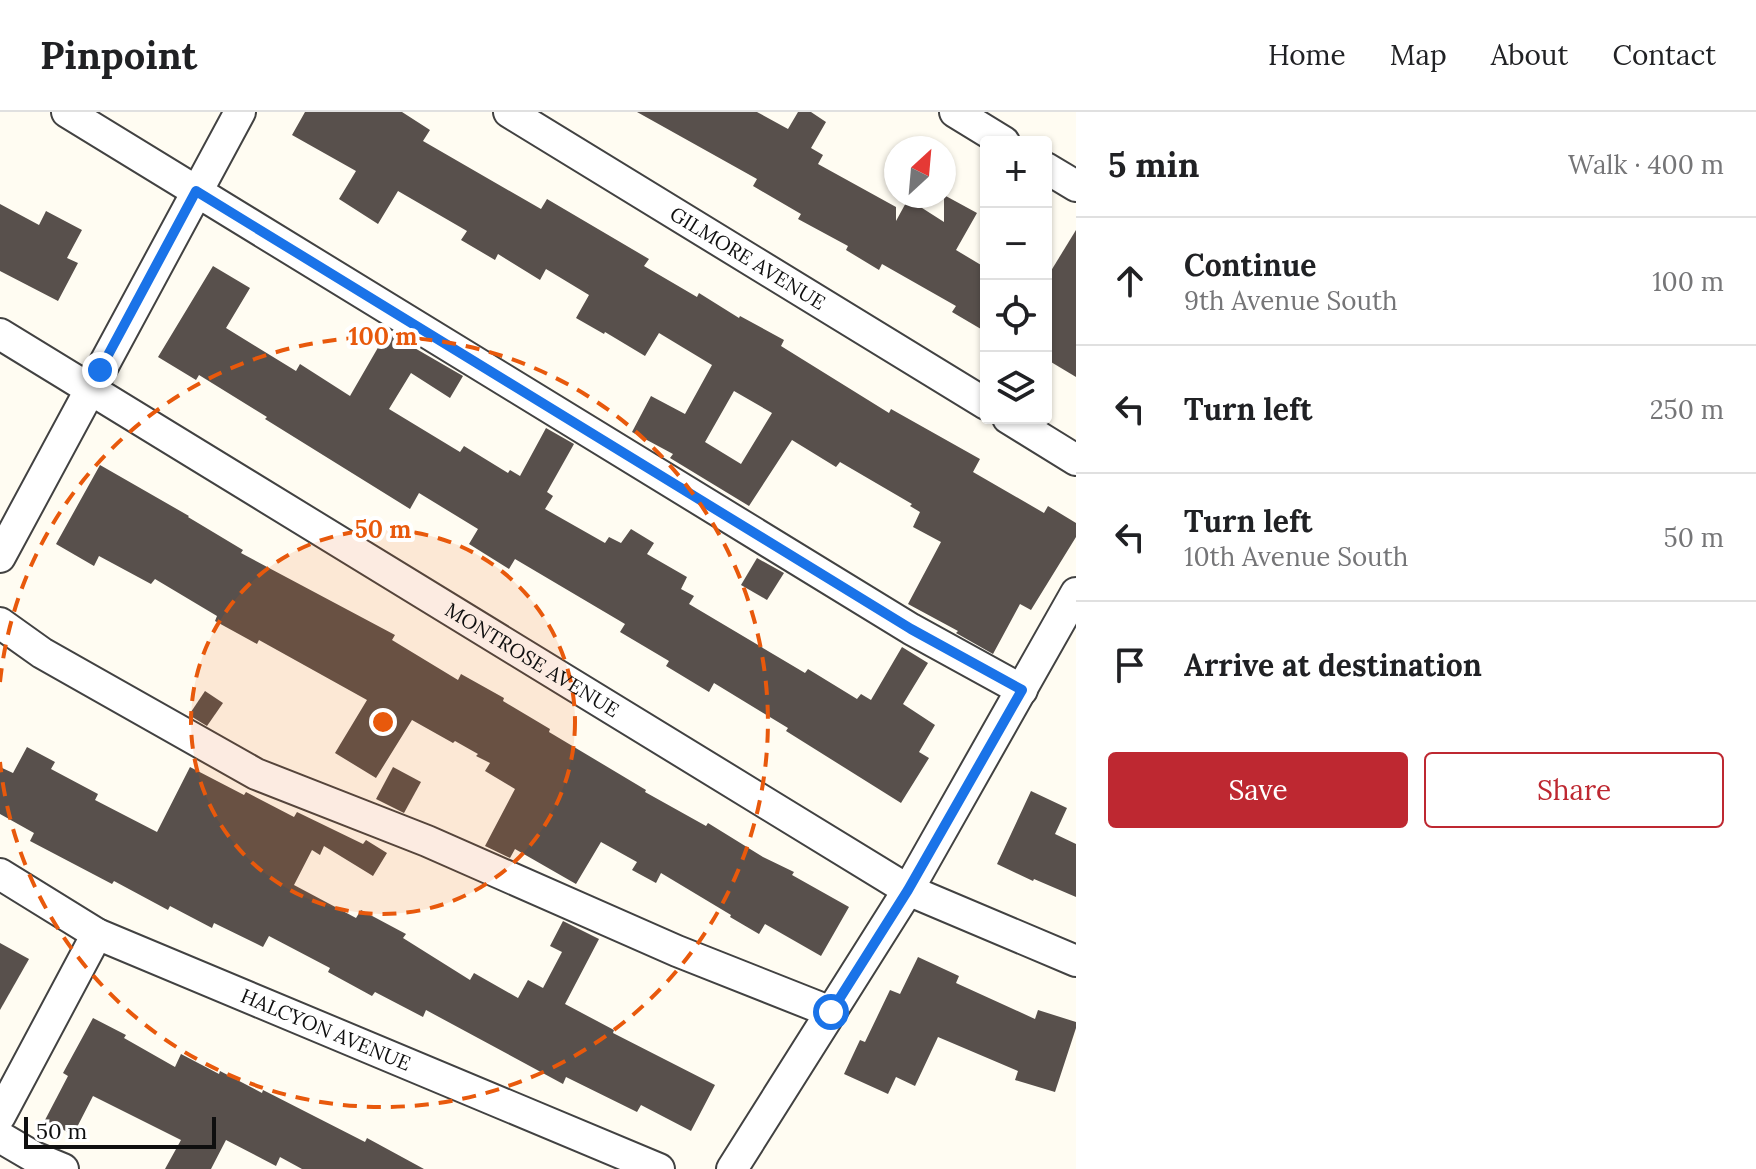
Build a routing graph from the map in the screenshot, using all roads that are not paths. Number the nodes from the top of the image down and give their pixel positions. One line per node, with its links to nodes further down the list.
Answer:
1 (67, 112): 8 (street)
2 (240, 112): 8 (street)
3 (509, 112): 11 (street, GILMORE AVENUE)
4 (955, 112): 5 (street)
5 (994, 136)
6 (1052, 172): 7 (street)
7 (1076, 186)
8 (196, 191): 10 (street); 17 (street)
9 (0, 334): 10 (street, MONTROSE AVENUE)
10 (90, 389): 14 (street); 19 (street, MONTROSE AVENUE)
11 (980, 400)
12 (1018, 424): 13 (street)
13 (1076, 460)
14 (0, 557)
15 (1076, 593): 17 (street)
16 (0, 623): 22 (street)
17 (1022, 690): 19 (street)
18 (0, 874): 20 (street, HALCYON AVENUE)
19 (908, 890): 21 (street, MONTROSE AVENUE); 22 (street)
20 (97, 934): 23 (street); 26 (street, HALCYON AVENUE)
21 (1076, 961)
22 (831, 1012): 27 (street)
23 (0, 1116)
24 (0, 1137): 25 (street)
25 (63, 1169)
26 (659, 1169)
27 (732, 1169)

